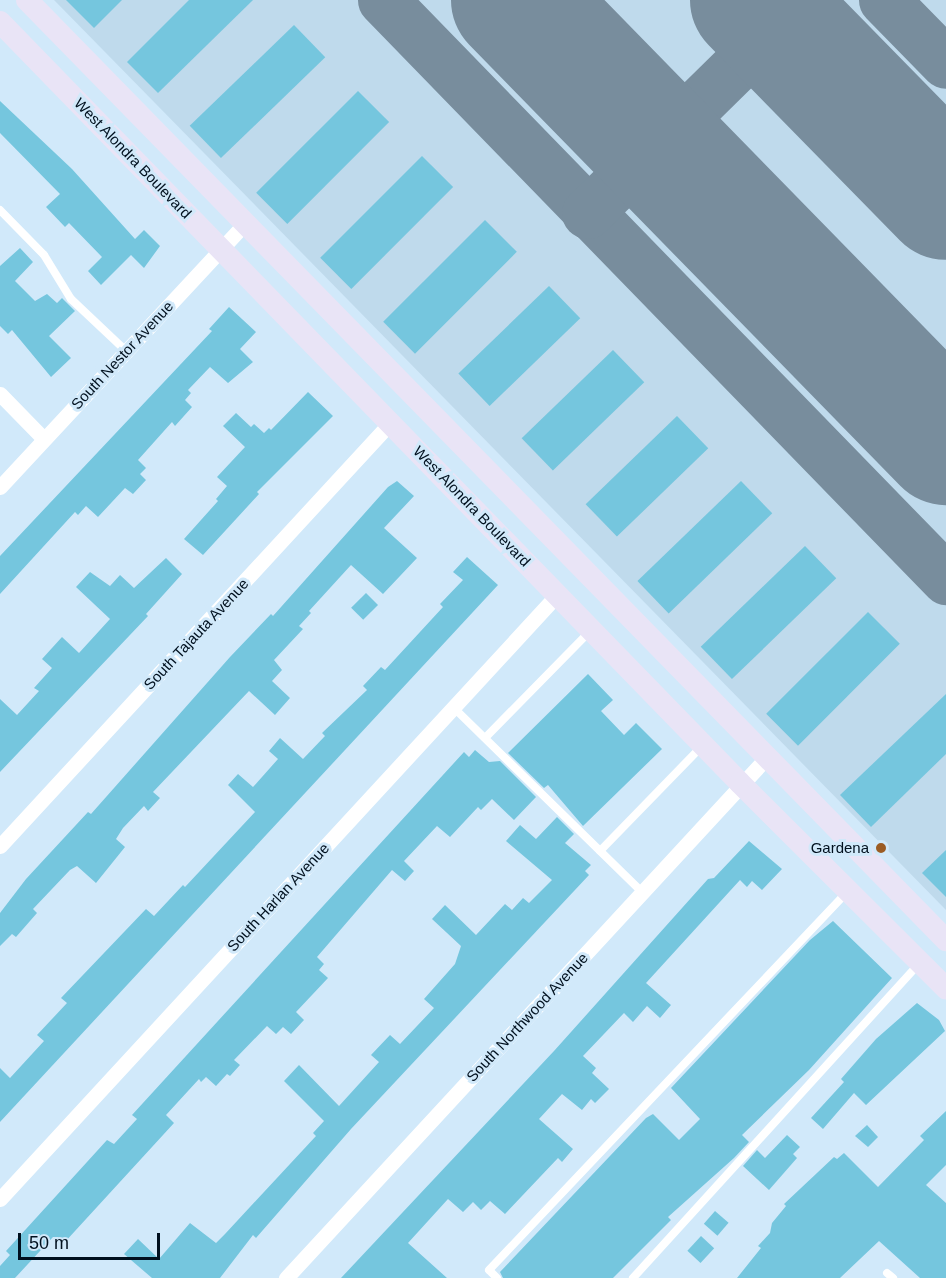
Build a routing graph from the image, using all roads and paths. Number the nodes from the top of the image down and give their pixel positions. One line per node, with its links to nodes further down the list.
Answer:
1 (27, 0): 4 (main road)
2 (0, 22): 5 (main road, West Alondra Boulevard)
3 (0, 210): 6 (lane)
4 (244, 224): 5 (street, South Nestor Avenue); 16 (main road)
5 (222, 248): 6 (street, South Nestor Avenue); 8 (main road, West Alondra Boulevard)
6 (126, 351): 9 (street, South Nestor Avenue)
7 (0, 394): 9 (street)
8 (391, 422): 11 (main road, West Alondra Boulevard); 18 (street, South Tajauta Avenue)
9 (43, 438): 10 (street, South Nestor Avenue)
10 (0, 487)
11 (556, 595): 12 (main road, West Alondra Boulevard); 13 (street, South Harlan Avenue)
12 (591, 630): 14 (lane); 15 (main road, West Alondra Boulevard)
13 (453, 707): 14 (lane); 25 (street, South Harlan Avenue)
14 (485, 738): 19 (lane)
15 (703, 745): 17 (main road, West Alondra Boulevard); 19 (lane)
16 (768, 756): 17 (street, South Northwood Avenue); 22 (main road)
17 (740, 783): 20 (main road, West Alondra Boulevard); 21 (street, South Northwood Avenue)
18 (0, 846)
19 (600, 851): 21 (lane)
20 (849, 890): 23 (main road, West Alondra Boulevard); 27 (lane)
21 (642, 892): 26 (street, South Northwood Avenue)
22 (946, 940)
23 (921, 962): 24 (main road, West Alondra Boulevard); 28 (lane)
24 (946, 988)
25 (0, 1199)
26 (286, 1278)
27 (497, 1278)
28 (633, 1278)

